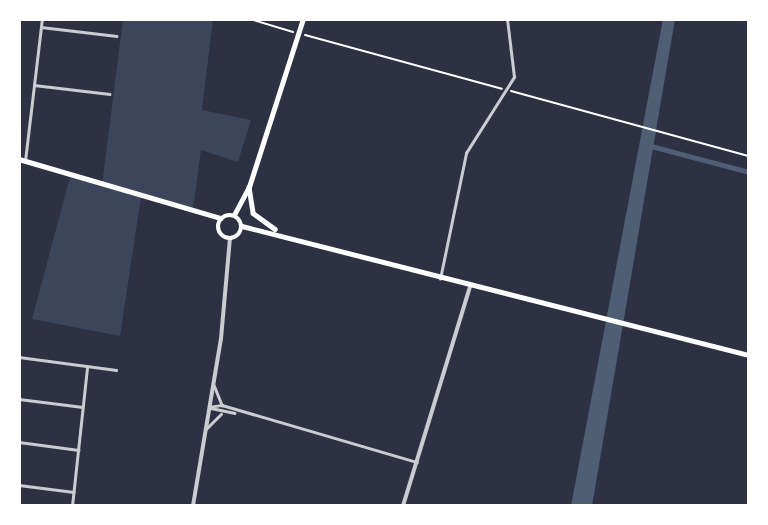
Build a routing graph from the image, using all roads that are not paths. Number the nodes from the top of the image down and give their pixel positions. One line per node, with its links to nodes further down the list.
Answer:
1 (42, 19): 4 (street)
2 (303, 19): 9 (main road)
3 (507, 19): 15 (street)
4 (41, 27): 5 (street); 6 (street)
5 (116, 36)
6 (34, 85): 7 (street); 8 (street)
7 (109, 94)
8 (22, 160): 11 (main road)
9 (249, 187): 10 (main road); 13 (main road)
10 (233, 215): 11 (main road); 12 (main road)
11 (221, 218): 14 (main road)
12 (242, 226): 13 (main road); 14 (main road)
13 (286, 234): 15 (main road)
14 (230, 239): 21 (street)
15 (440, 279): 16 (main road)
16 (470, 287): 17 (main road); 31 (street)
17 (749, 355)
18 (19, 357): 19 (street)
19 (87, 368): 20 (street); 24 (street)
20 (116, 370)
21 (214, 384): 23 (street); 25 (street)
22 (19, 399): 24 (street)
23 (222, 405): 25 (street); 26 (street)
24 (83, 407): 30 (street)
25 (209, 407): 27 (street); 28 (street)
26 (238, 412): 27 (street); 31 (street)
27 (221, 414): 28 (street)
28 (205, 430): 35 (street)
29 (19, 442): 30 (street)
30 (79, 450): 33 (street)
31 (417, 462): 36 (street)
32 (19, 485): 33 (street)
33 (74, 492): 34 (street)
34 (72, 506)
35 (192, 506)
36 (403, 506)

